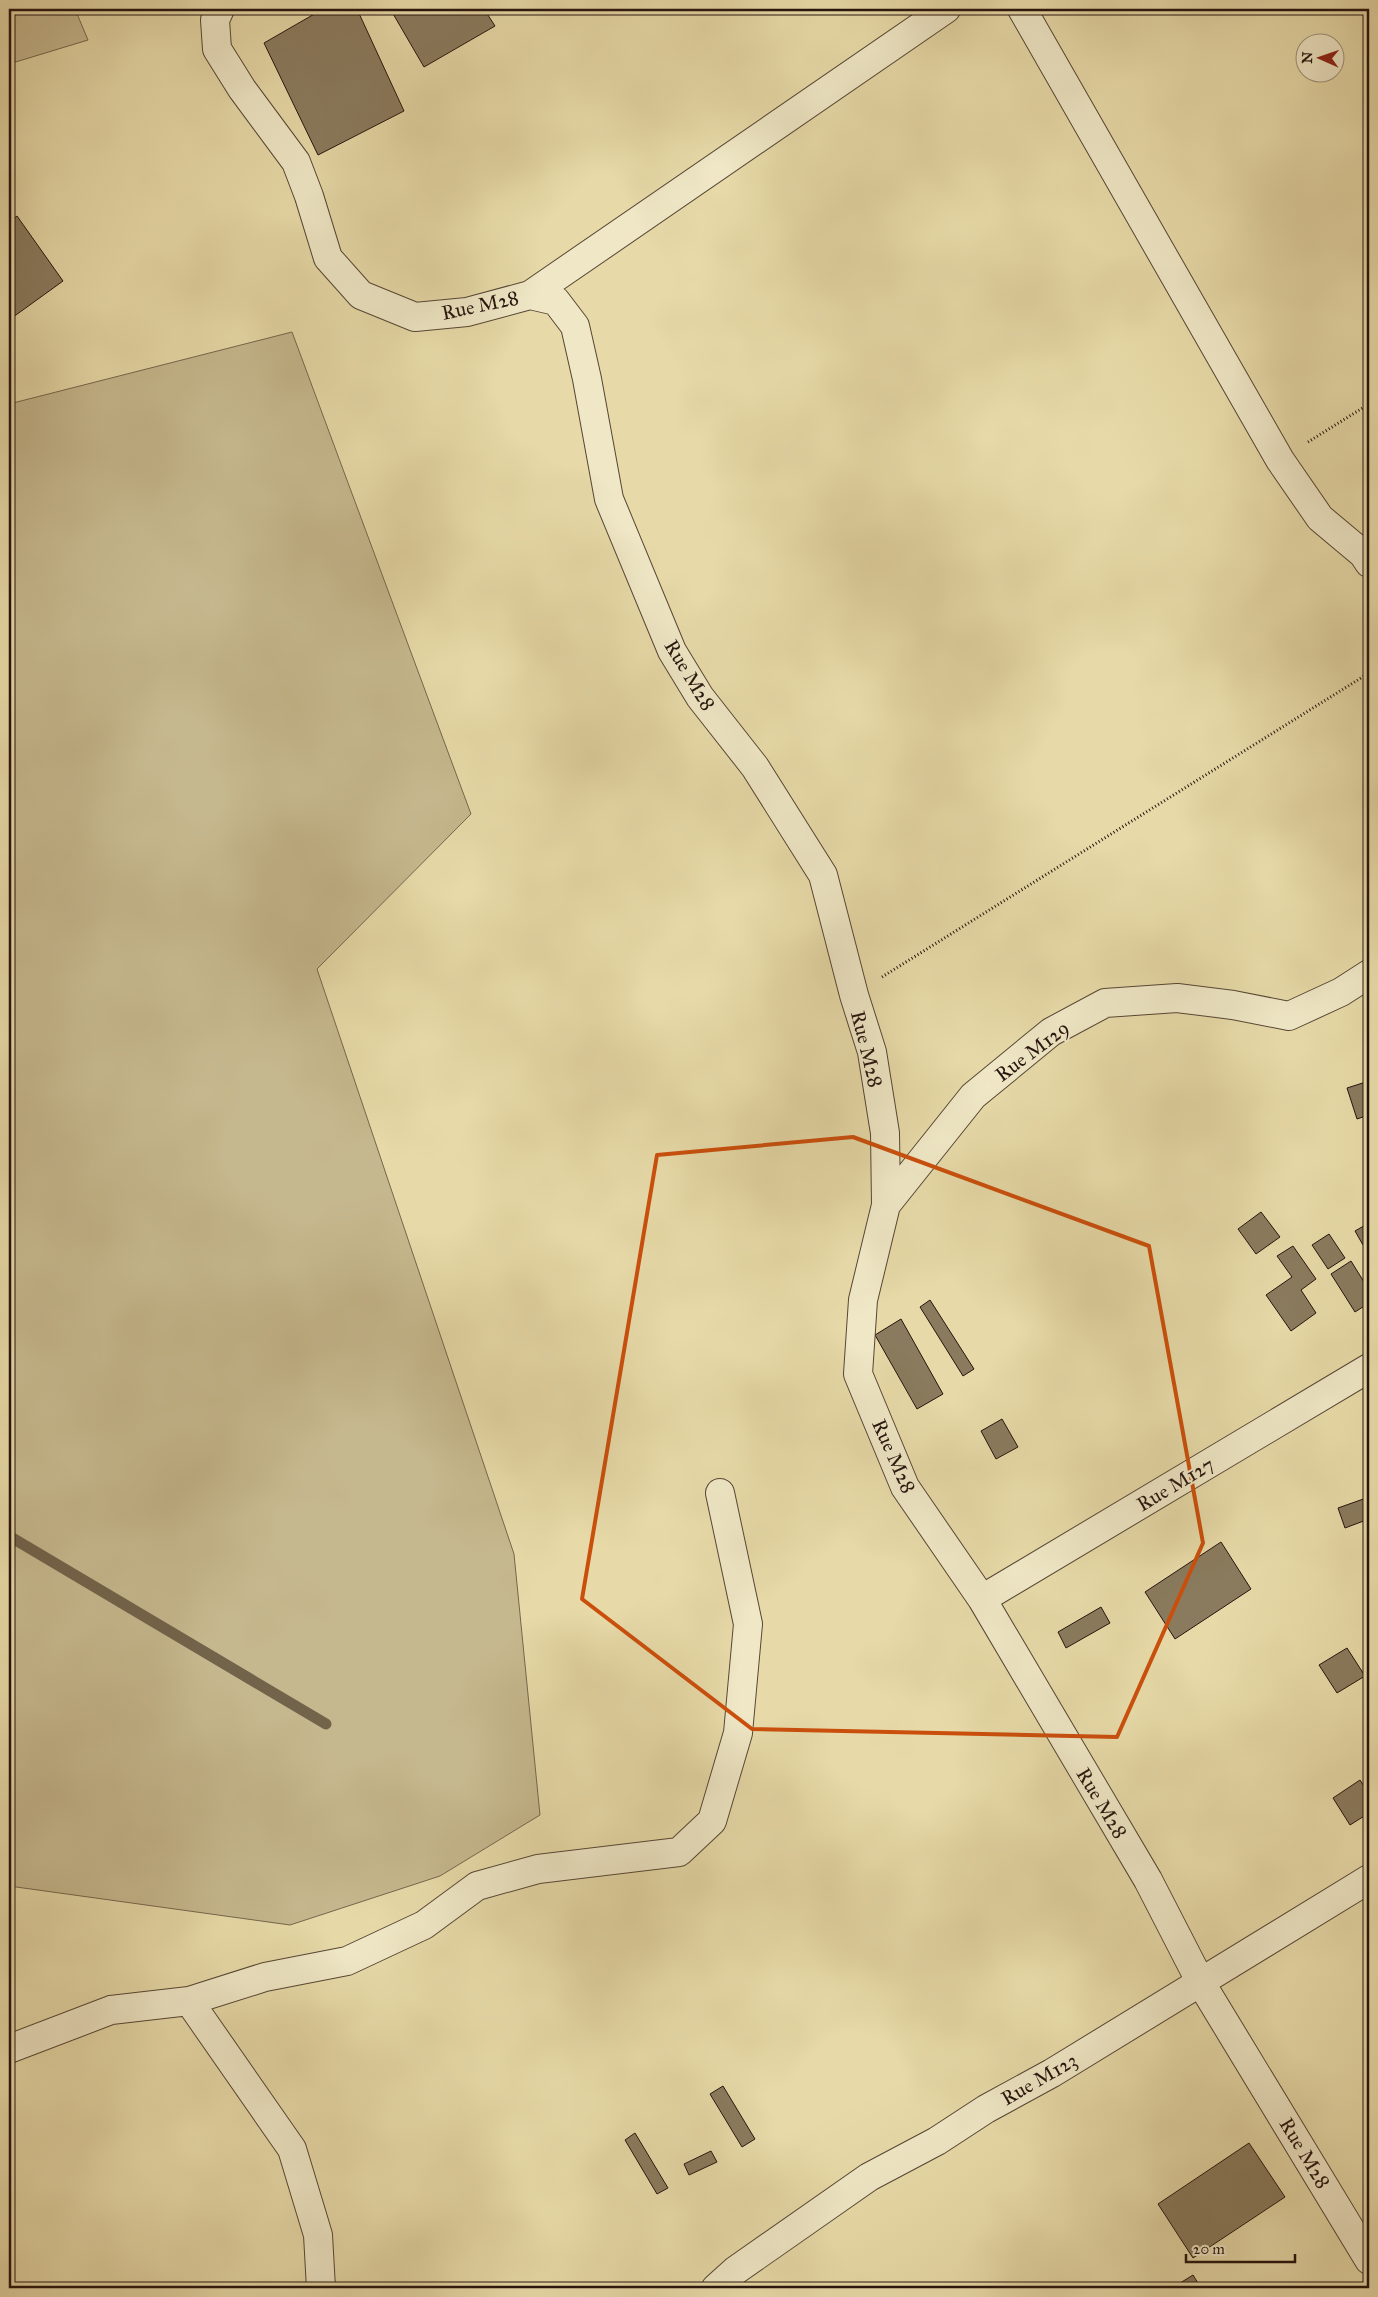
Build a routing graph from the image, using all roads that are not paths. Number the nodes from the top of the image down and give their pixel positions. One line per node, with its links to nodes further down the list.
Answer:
1 (220, 9): 4 (street, Rue M28)
2 (946, 9): 4 (street)
3 (1022, 9): 5 (street)
4 (530, 295): 7 (street, Rue M28)
5 (1369, 563)
6 (1369, 974): 7 (street, Rue M129)
7 (886, 1205): 10 (street, Rue M28)
8 (1369, 1368): 10 (street, Rue M127)
9 (720, 1492): 13 (street)
10 (982, 1599): 12 (street, Rue M28)
11 (1369, 1879): 12 (street, Rue M123)
12 (1201, 1983): 15 (street, Rue M28); 17 (street, Rue M123)
13 (189, 2001): 14 (street); 16 (street)
14 (9, 2048)
15 (1369, 2260)
16 (321, 2288)
17 (716, 2288)

